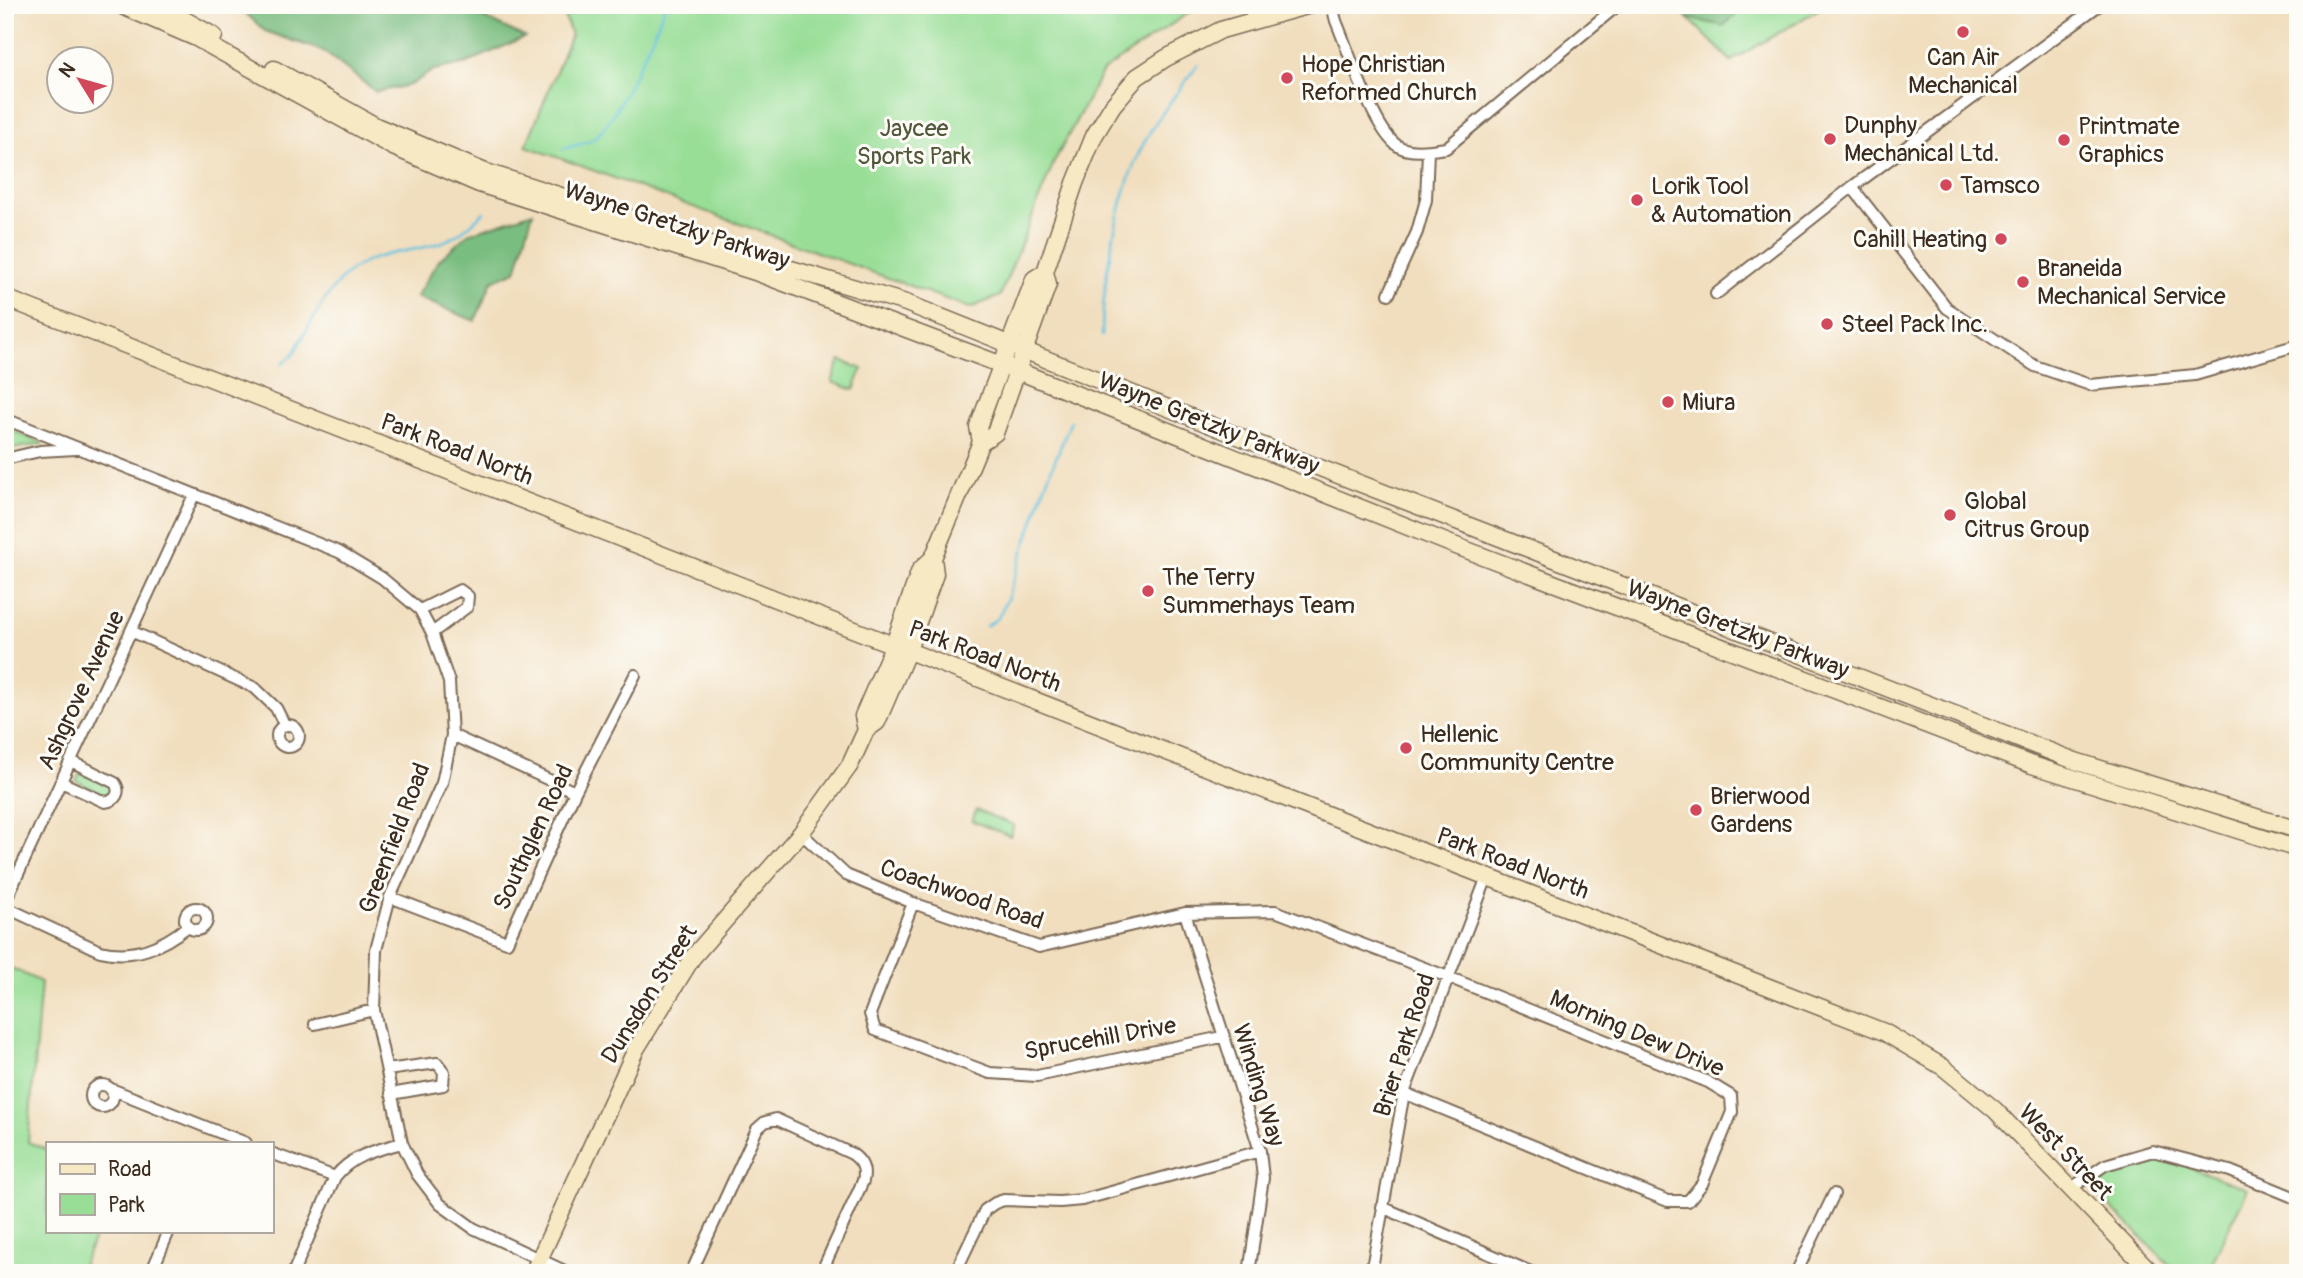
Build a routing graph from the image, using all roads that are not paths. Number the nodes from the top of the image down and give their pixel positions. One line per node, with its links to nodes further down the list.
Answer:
1 (120, 5): 16 (main road, Wayne Gretzky Parkway)
2 (158, 5): 13 (main road, Wayne Gretzky Parkway)
3 (1310, 5): 9 (main road, Dunsdon Street)
4 (1332, 5): 7 (street)
5 (1618, 5): 7 (street)
6 (2099, 5): 8 (street)
7 (1428, 151): 11 (street)
8 (1852, 187): 10 (street); 14 (street)
9 (1045, 272): 13 (main road, Dunsdon Street); 15 (main road, Dunsdon Street)
10 (1716, 293)
11 (1389, 294)
12 (5, 298): 26 (main road, Park Road North)
13 (1009, 345): 15 (main road, Wayne Gretzky Parkway); 16 (main road, Dunsdon Street)
14 (2298, 345)
15 (1025, 351): 17 (main road, Dunsdon Street); 33 (main road, Wayne Gretzky Parkway)
16 (1001, 366): 17 (main road, Wayne Gretzky Parkway); 19 (main road, Dunsdon Street)
17 (1018, 371): 19 (main road, Dunsdon Street); 35 (main road, Wayne Gretzky Parkway)
18 (5, 419): 20 (street)
19 (981, 442): 26 (main road, Dunsdon Street)
20 (83, 449): 21 (street, Greenfield Road); 22 (street, Greenfield Road)
21 (5, 459)
22 (194, 495): 23 (street, Greenfield Road); 24 (street, Ashgrove Avenue)
23 (420, 610): 25 (street, Greenfield Road); 25 (street)
24 (131, 631): 28 (street); 30 (street, Ashgrove Avenue)
25 (432, 633): 29 (street, Greenfield Road)
26 (901, 647): 34 (main road, Dunsdon Street); 36 (main road, Park Road North)
27 (635, 675): 32 (street, Southglen Road)
28 (285, 726)
29 (452, 735): 32 (street); 37 (street, Greenfield Road)
30 (71, 761): 31 (street, Ashgrove Avenue); 31 (street)
31 (61, 782): 39 (street, Ashgrove Avenue)
32 (575, 792): 37 (street, Southglen Road)
33 (2298, 830)
34 (801, 833): 38 (street, Coachwood Road); 63 (main road, Dunsdon Street)
35 (2298, 849)
36 (1486, 877): 42 (street, Brier Park Road); 46 (main road, Park Road North)
37 (390, 897): 43 (street, Greenfield Road)
38 (913, 903): 40 (street, Coachwood Road); 45 (street, Sprucehill Drive)
39 (5, 904): 41 (street)
40 (1185, 913): 42 (street, Coachwood Road); 45 (street, Winding Way)
41 (188, 926)
42 (1448, 977): 49 (street, Brier Park Road); 49 (street, Morning Dew Drive)
43 (374, 1010): 44 (street); 47 (street, Greenfield Road)
44 (315, 1024)
45 (1222, 1037): 55 (street, Winding Way)
46 (1943, 1067): 58 (main road, West Street)
47 (387, 1070): 50 (street, Greenfield Road); 50 (street)
48 (111, 1089): 51 (street)
49 (1404, 1093): 61 (street, Brier Park Road)
50 (391, 1094): 54 (street, Greenfield Road)
51 (212, 1130): 52 (street); 53 (street)
52 (207, 1142)
53 (243, 1142)
54 (402, 1143): 57 (street); 63 (street, Greenfield Road)
55 (1260, 1151): 70 (street); 71 (street, Winding Way)
56 (273, 1154): 57 (street)
57 (335, 1177): 66 (street)
58 (2070, 1189): 60 (street); 74 (main road, West Street)
59 (1834, 1194): 64 (street)
60 (2298, 1199)
61 (1382, 1206): 72 (street, Brier Park Road); 73 (street)
62 (169, 1232): 65 (street)
63 (536, 1266): 67 (street)
64 (1797, 1272)
65 (151, 1273)
66 (293, 1273)
67 (569, 1273)
68 (691, 1273): 69 (street)
69 (821, 1273)
70 (955, 1273)
71 (1249, 1273)
72 (1371, 1273)
73 (1533, 1273)
74 (2152, 1273)

